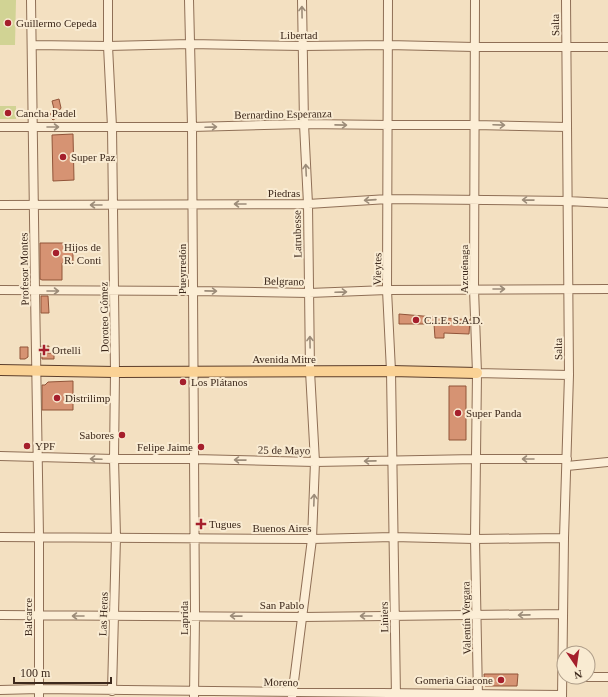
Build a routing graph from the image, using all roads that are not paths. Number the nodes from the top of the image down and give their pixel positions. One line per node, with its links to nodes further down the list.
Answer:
1 (31, 0): 9 (street, Profesor Montes)
2 (108, 0): 11 (street, Doroteo Gómez)
3 (189, 0): 8 (street, Pueyrredón)
4 (302, 0): 12 (street, Latrubesse, one-way to 4)
5 (388, 0): 10 (street, Vieytes)
6 (475, 0): 14 (street, Azcuénaga)
7 (566, 0): 15 (street, Salta)
8 (190, 44): 11 (street, Libertad); 12 (street, Libertad); 22 (street, Pueyrredón)
9 (32, 45): 11 (street, Libertad); 20 (street, Profesor Montes)
10 (388, 45): 12 (street, Libertad); 14 (street, Libertad); 17 (street, Vieytes)
11 (108, 46): 21 (street, Doroteo Gómez)
12 (303, 46): 16 (street, Latrubesse)
13 (608, 46): 15 (street, Libertad)
14 (474, 47): 15 (street, Libertad); 18 (street, Azcuénaga)
15 (566, 47): 23 (street, Salta)
16 (304, 124): 17 (street, Bernardino Esperanza, one-way to 17); 22 (street, Bernardino Esperanza, one-way to 16); 28 (street, Latrubesse, one-way to 16)
17 (389, 125): 18 (street, Bernardino Esperanza); 24 (street, Vieytes)
18 (474, 125): 23 (street, Bernardino Esperanza, one-way to 23); 25 (street, Azcuénaga)
19 (0, 127): 20 (street, Bernardino Esperanza)
20 (33, 127): 21 (street, Bernardino Esperanza, one-way to 21); 32 (street, Profesor Montes)
21 (112, 127): 22 (street, Bernardino Esperanza); 30 (street, Doroteo Gómez)
22 (192, 127): 31 (street, Pueyrredón)
23 (567, 127): 26 (street, Salta)
24 (388, 199): 25 (street, Piedras); 28 (street, Piedras, one-way to 28); 38 (street, Vieytes)
25 (475, 200): 26 (street, Piedras, one-way to 25); 33 (street, Azcuénaga)
26 (567, 201): 27 (street, Piedras); 39 (street, Salta)
27 (608, 203)
28 (308, 204): 31 (street, Piedras, one-way to 31); 41 (street, Latrubesse)
29 (0, 205): 32 (street, Piedras)
30 (114, 205): 31 (street, Piedras); 32 (street, Piedras, one-way to 32); 36 (street, Doroteo Gómez)
31 (192, 205): 37 (street, Pueyrredón)
32 (34, 206): 40 (street, Profesor Montes)
33 (474, 289): 38 (street, Belgrano); 39 (street, Belgrano, one-way to 39); 48 (street, Azcuénaga)
34 (608, 289): 39 (street, Belgrano)
35 (0, 290): 40 (street, Belgrano)
36 (114, 290): 37 (street, Belgrano); 40 (street, Belgrano, one-way to 36); 46 (street, Doroteo Gómez)
37 (193, 290): 41 (street, Belgrano, one-way to 41); 47 (street, Pueyrredón)
38 (387, 290): 41 (street, Belgrano, one-way to 38); 45 (street, Vieytes)
39 (568, 290): 49 (street, Salta)
40 (35, 291): 43 (street, Profesor Montes)
41 (309, 293): 44 (street, Latrubesse, one-way to 41)
42 (0, 370): 43 (main road, Avenida Mitre)
43 (37, 371): 46 (main road, Avenida Mitre); 51 (street, Profesor Montes)
44 (310, 371): 45 (main road, Avenida Mitre); 47 (main road, Avenida Mitre); 56 (street, Latrubesse)
45 (391, 371): 48 (main road, Avenida Mitre); 55 (street, Vieytes)
46 (115, 372): 47 (main road, Avenida Mitre); 52 (street, Doroteo Gómez)
47 (193, 372): 53 (street, Pueyrredón)
48 (477, 373): 49 (street, Avenida Mitre); 54 (street, Azcuénaga)
49 (569, 374): 57 (street, Salta)
50 (0, 456): 51 (street, 25 de Mayo)
51 (38, 457): 52 (street, 25 de Mayo, one-way to 51); 60 (street, Profesor Montes)
52 (114, 459): 53 (street, 25 de Mayo); 61 (street, Doroteo Gómez)
53 (194, 459): 56 (street, 25 de Mayo, one-way to 53); 63 (street, Pueyrredón)
54 (476, 459): 55 (street, 25 de Mayo); 57 (street, 25 de Mayo, one-way to 54); 66 (street, Azcuénaga)
55 (392, 461): 56 (street, 25 de Mayo, one-way to 56); 62 (street, Vieytes)
56 (315, 462): 65 (street, Latrubesse, one-way to 56)
57 (567, 462): 58 (street, 25 de Mayo); 64 (street, Salta)
58 (608, 462)
59 (0, 537): 60 (street, Buenos Aires)
60 (39, 537): 61 (street, Buenos Aires); 69 (street, Balcarce)
61 (116, 537): 63 (street, Buenos Aires); 70 (street, Las Heras)
62 (393, 537): 65 (street, Buenos Aires); 66 (street, Buenos Aires); 73 (street, Liniers)
63 (194, 538): 65 (street, Buenos Aires); 71 (street, Laprida)
64 (564, 538): 66 (street, Buenos Aires); 67 (street, Salta)
65 (312, 539): 72 (street, Latrubesse)
66 (475, 539): 74 (street, Valentín Vergara)
67 (563, 614): 74 (street, San Pablo, one-way to 74); 75 (street, Salta)
68 (0, 615): 69 (street, San Pablo)
69 (40, 616): 70 (street, San Pablo, one-way to 69); 81 (street, Balcarce)
70 (114, 616): 71 (street, San Pablo); 80 (street, Las Heras)
71 (196, 616): 72 (street, San Pablo, one-way to 71); 83 (street, Laprida)
72 (303, 616): 73 (street, San Pablo, one-way to 72); 84 (street, Latrubesse)
73 (396, 616): 74 (street, San Pablo); 85 (street, Liniers)
74 (477, 616): 86 (street, Valentín Vergara)
75 (563, 645)
76 (596, 677): 77 (street)
77 (608, 677)
78 (563, 685): 87 (street, Salta)
79 (0, 690): 81 (street, Moreno)
80 (112, 691): 81 (street, Moreno); 82 (street, Moreno)
81 (39, 693)
82 (126, 694): 83 (street, Moreno)
83 (194, 694): 84 (street, Moreno)
84 (292, 695): 85 (street, Moreno)
85 (396, 695): 86 (street, Moreno)
86 (478, 696): 87 (street, Moreno)
87 (562, 696)

